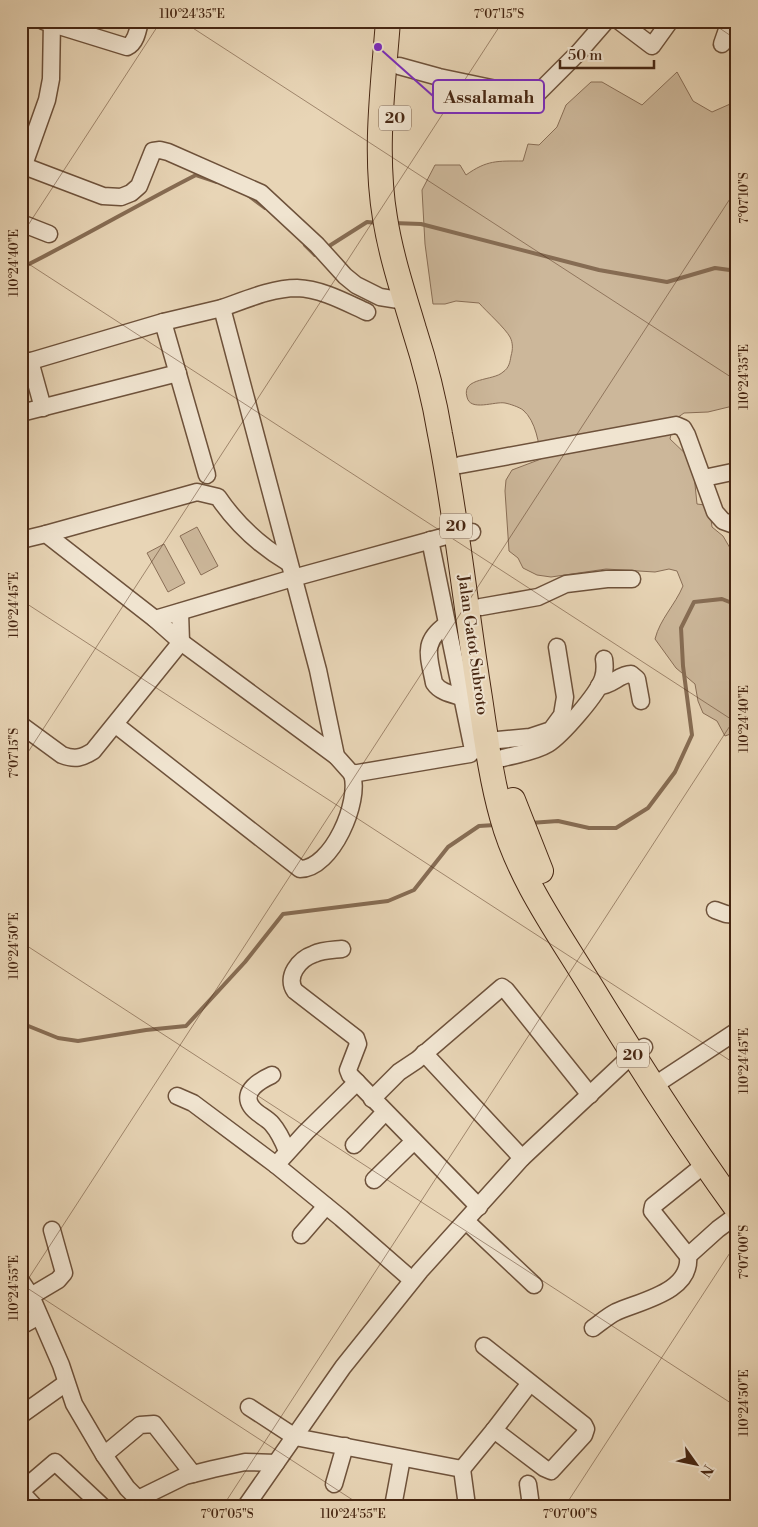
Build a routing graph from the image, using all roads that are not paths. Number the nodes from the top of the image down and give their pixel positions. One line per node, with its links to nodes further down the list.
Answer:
1 (140, 21): 8 (street)
2 (388, 21): 13 (highway, Jalan Gatot Subroto / 20)
3 (404, 21): 10 (highway, Jalan Gatot Subroto / 20)
4 (606, 21): 10 (street)
5 (619, 21): 6 (street)
6 (670, 21)
7 (730, 21): 9 (street)
8 (49, 22): 11 (street)
9 (722, 44)
10 (399, 66): 13 (highway, Jalan Gatot Subroto / 20)
11 (23, 170): 15 (street)
12 (21, 223): 14 (street)
13 (393, 226): 15 (highway, Jalan Gatot Subroto / 20); 23 (highway, Jalan Gatot Subroto / 20)
14 (49, 234)
15 (405, 300): 30 (highway, Jalan Gatot Subroto / 20)
16 (222, 308): 17 (street); 18 (street); 34 (street)
17 (367, 312)
18 (163, 322): 19 (street); 20 (street)
19 (26, 362): 21 (street)
20 (178, 373): 21 (street); 25 (street)
21 (43, 408): 22 (street)
22 (21, 413)
23 (460, 465): 26 (street); 30 (highway, Jalan Gatot Subroto / 20)
24 (737, 471): 26 (street)
25 (207, 475): 27 (street); 28 (street)
26 (704, 478): 29 (street)
27 (197, 492): 28 (street); 31 (street)
28 (218, 497): 34 (street)
29 (737, 526)
30 (464, 533): 33 (street); 36 (highway, Jalan Gatot Subroto / 20); 48 (highway, Jalan Gatot Subroto / 20)
31 (46, 534): 32 (street); 38 (street)
32 (21, 540)
33 (430, 540): 34 (street); 39 (street)
34 (291, 570): 37 (street); 49 (street)
35 (632, 579): 36 (street)
36 (481, 607): 48 (highway, Jalan Gatot Subroto / 20)
37 (180, 612): 38 (street); 40 (street)
38 (155, 620): 40 (street)
39 (446, 624): 44 (street); 44 (street)
40 (181, 642): 47 (street); 49 (street)
41 (557, 648): 48 (street)
42 (604, 659): 43 (street)
43 (599, 686): 45 (street); 48 (street)
44 (462, 697): 50 (street)
45 (641, 701)
46 (21, 725): 47 (street)
47 (116, 725): 50 (street)
48 (496, 746): 55 (highway, Jalan Gatot Subroto / 20)
49 (336, 756): 50 (street)
50 (352, 774)
51 (715, 910): 52 (street)
52 (737, 915)
53 (342, 949): 59 (street)
54 (737, 1031): 58 (street)
55 (638, 1051): 58 (highway, Jalan Gatot Subroto / 20); 60 (street); 68 (highway, Jalan Gatot Subroto / 20)
56 (424, 1053): 60 (street); 62 (street); 67 (street)
57 (272, 1076): 66 (street)
58 (664, 1079): 71 (highway, Jalan Gatot Subroto / 20)
59 (356, 1082): 62 (street); 66 (street)
60 (590, 1095): 67 (street)
61 (178, 1096): 69 (street)
62 (372, 1099): 63 (street)
63 (385, 1112): 64 (street); 65 (street)
64 (414, 1141): 70 (street); 73 (street)
65 (354, 1146)
66 (287, 1151): 69 (street)
67 (522, 1158): 73 (street)
68 (704, 1164): 74 (highway, Jalan Gatot Subroto / 20); 79 (street)
69 (276, 1166): 72 (street)
70 (374, 1180)
71 (737, 1184)
72 (326, 1206): 78 (street); 80 (street)
73 (479, 1207): 76 (street)
74 (737, 1209)
75 (737, 1215): 79 (street)
76 (466, 1221): 80 (street); 82 (street)
77 (52, 1230): 83 (street)
78 (301, 1235)
79 (688, 1256): 86 (street)
80 (412, 1280): 93 (street)
81 (21, 1281): 83 (street)
82 (534, 1286)
83 (31, 1296): 84 (street)
84 (39, 1316): 85 (street); 88 (street)
85 (21, 1326)
86 (593, 1328)
87 (484, 1346): 89 (street)
88 (66, 1383): 91 (street); 95 (street)
89 (530, 1383): 92 (street); 92 (street)
90 (249, 1407): 93 (street)
91 (21, 1415)
92 (494, 1430): 98 (street)
93 (294, 1437): 94 (street); 97 (street)
94 (345, 1446): 96 (street); 100 (street)
95 (104, 1455): 99 (street); 104 (street)
96 (402, 1458): 98 (street); 103 (street)
97 (276, 1463): 99 (street); 105 (street)
98 (462, 1469): 108 (street)
99 (194, 1474): 104 (street)
100 (334, 1484)
101 (528, 1484): 109 (street)
102 (21, 1492): 106 (street); 107 (street)
103 (394, 1501)
104 (135, 1503)
105 (248, 1505)
106 (34, 1506)
107 (102, 1506)
108 (467, 1506)
109 (530, 1506)

